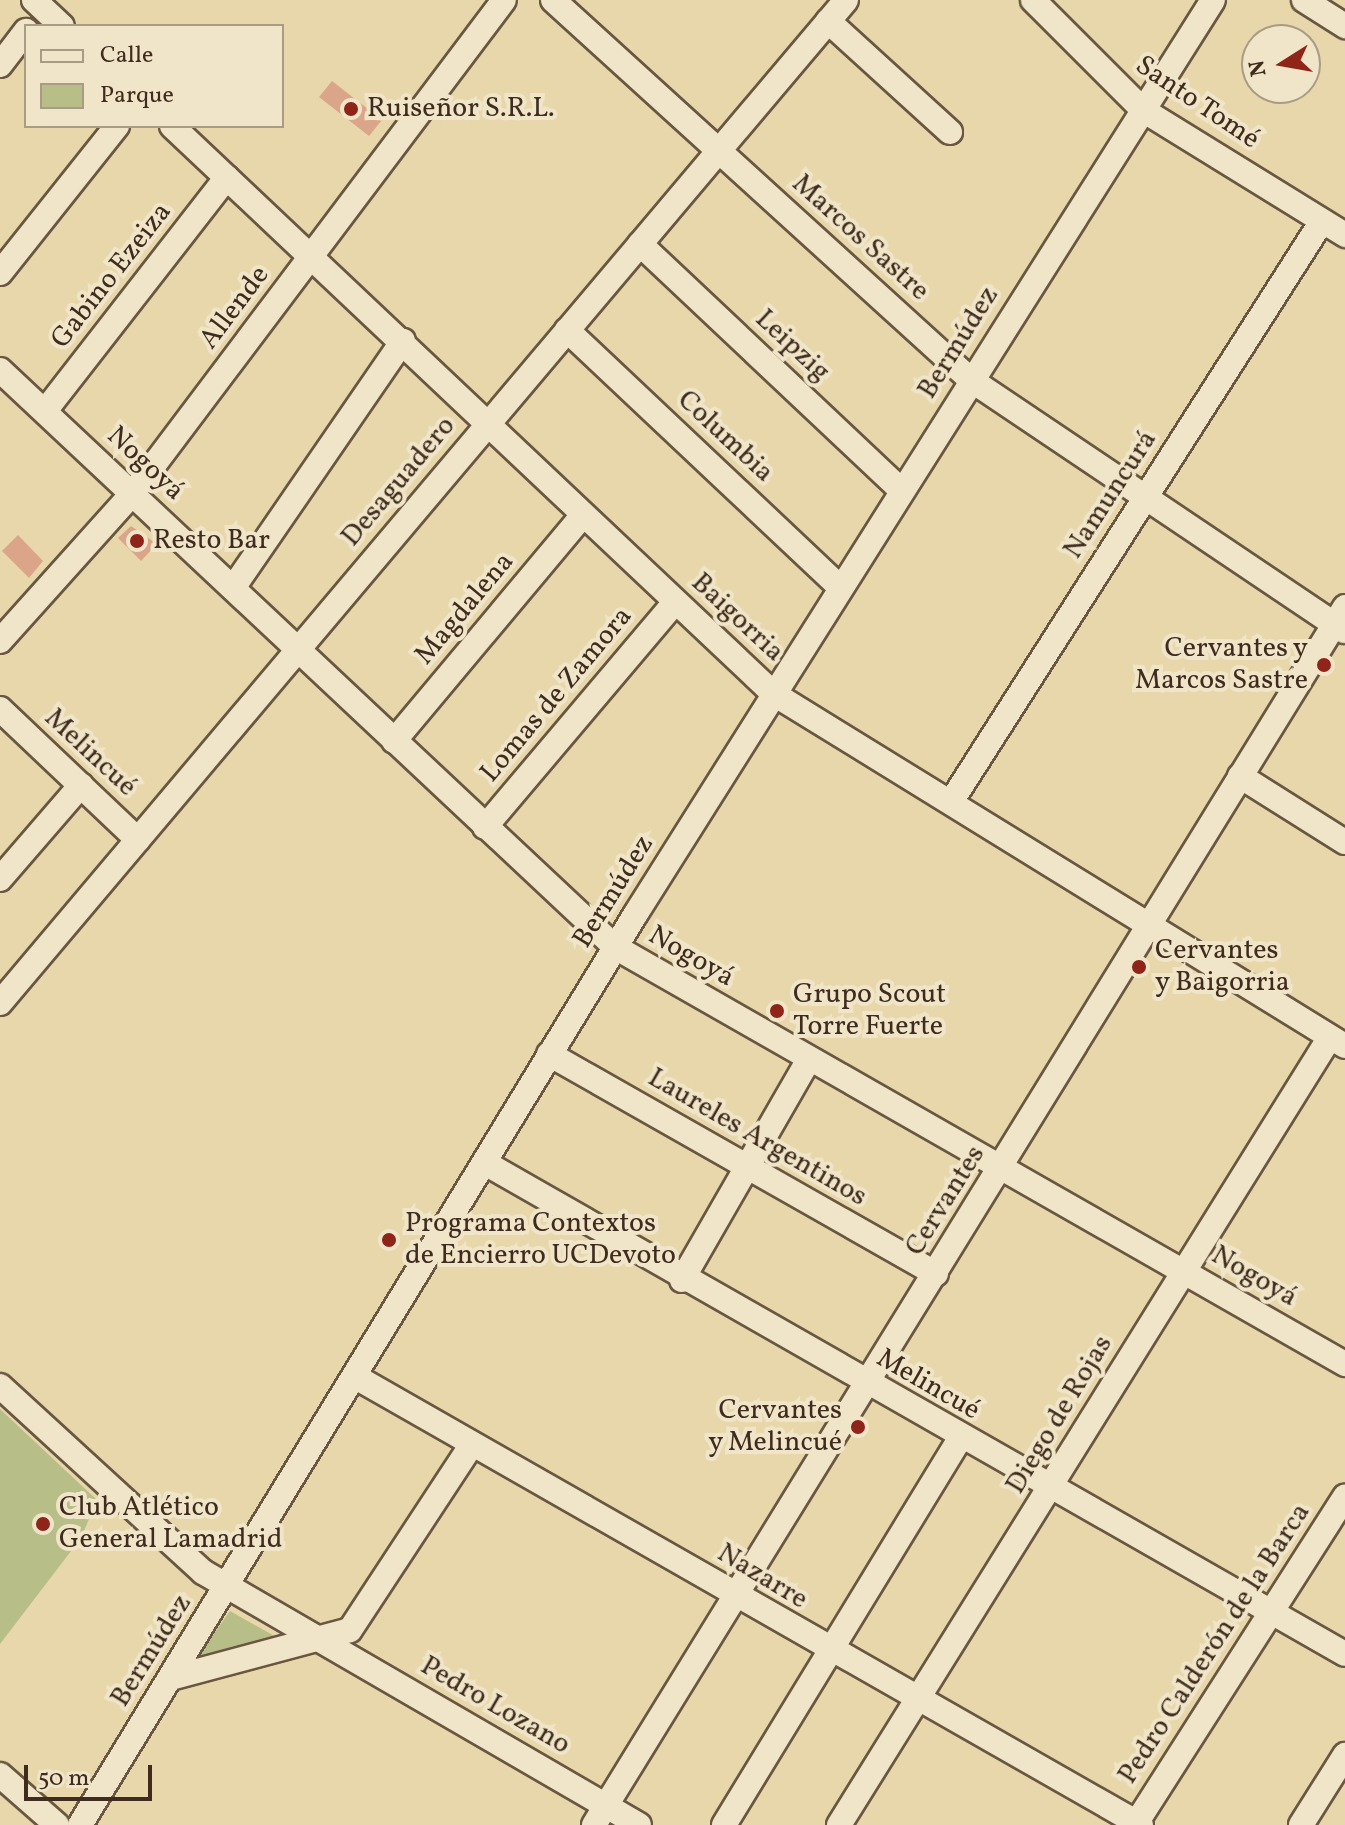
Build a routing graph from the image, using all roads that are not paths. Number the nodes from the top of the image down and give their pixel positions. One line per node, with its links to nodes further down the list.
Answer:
1 (504, 0): 22 (street, Allende)
2 (553, 0): 17 (street, Marcos Sastre)
3 (846, 0): 8 (street, Desaguadero)
4 (1033, 0): 13 (street, Santo Tomé)
5 (1213, 0): 13 (street, Bermúdez)
6 (1304, 0): 10 (street)
7 (39, 9): 9 (street)
8 (828, 21): 16 (street); 17 (street, Desaguadero)
9 (59, 24)
10 (1345, 26)
11 (24, 34): 12 (street)
12 (0, 65)
13 (1143, 110): 19 (street, Santo Tomé); 27 (street, Bermúdez)
14 (115, 128): 23 (street)
15 (174, 128): 18 (street, Baigorria)
16 (950, 132)
17 (720, 150): 21 (street, Desaguadero); 27 (street, Marcos Sastre)
18 (227, 177): 22 (street, Baigorria); 28 (street, Gabino Ezeiza)
19 (1322, 221): 20 (street, Santo Tomé); 32 (street, Namuncurá)
20 (1345, 235)
21 (640, 244): 24 (street, Desaguadero); 30 (street, Leipzig)
22 (312, 257): 25 (street, Baigorria); 31 (street, Allende)
23 (0, 273)
24 (567, 330): 29 (street, Desaguadero); 35 (street, Columbia)
25 (403, 341): 29 (street, Baigorria); 34 (street)
26 (0, 370): 28 (street, Nogoyá)
27 (971, 380): 30 (street, Bermúdez); 32 (street, Marcos Sastre)
28 (45, 411): 31 (street, Nogoyá)
29 (488, 423): 33 (street, Baigorria); 39 (street, Desaguadero)
30 (902, 491): 35 (street, Bermúdez)
31 (132, 494): 34 (street, Nogoyá); 38 (street, Allende)
32 (1144, 498): 37 (street, Marcos Sastre); 45 (street, Namuncurá)
33 (583, 515): 36 (street, Baigorria); 42 (street, Magdalena)
34 (233, 588): 39 (street, Nogoyá)
35 (841, 588): 40 (street, Bermúdez)
36 (675, 602): 40 (street, Baigorria); 46 (street, Lomas de Zamora)
37 (1342, 620): 43 (street, Cervantes)
38 (0, 641)
39 (298, 649): 42 (street, Nogoyá); 47 (street, Desaguadero)
40 (774, 694): 45 (street, Baigorria); 51 (street, Bermúdez)
41 (0, 709): 44 (street, Melincué)
42 (394, 741): 46 (street, Nogoyá)
43 (1240, 776): 48 (street); 50 (street, Cervantes)
44 (81, 785): 47 (street, Melincué); 49 (street)
45 (951, 802): 50 (street, Baigorria)
46 (485, 827): 51 (street, Nogoyá)
47 (138, 840): 52 (street, Desaguadero)
48 (1345, 842)
49 (0, 879)
50 (1150, 925): 53 (street, Baigorria); 57 (street, Cervantes)
51 (615, 947): 54 (street, Bermúdez); 55 (street, Nogoyá)
52 (0, 1003)
53 (1338, 1041): 59 (street, Diego de Rojas)
54 (549, 1054): 56 (street, Bermúdez); 58 (street, Laureles Argentinos)
55 (809, 1059): 57 (street, Nogoyá); 58 (street)
56 (485, 1163): 61 (street, Melincué); 63 (street, Bermúdez)
57 (1001, 1168): 59 (street, Nogoyá); 60 (street, Cervantes)
58 (749, 1169): 60 (street, Laureles Argentinos); 61 (street)
59 (1182, 1271): 62 (street, Nogoyá); 68 (street, Diego de Rojas)
60 (936, 1274): 65 (street, Cervantes)
61 (682, 1280): 65 (street, Melincué)
62 (1345, 1364)
63 (354, 1376): 67 (street, Nazarre); 71 (street, Bermúdez)
64 (0, 1386): 71 (street, Pedro Lozano)
65 (868, 1386): 66 (street, Melincué); 72 (street, Cervantes)
66 (960, 1439): 68 (street, Melincué); 75 (street)
67 (472, 1444): 72 (street, Nazarre); 74 (street)
68 (1051, 1490): 73 (street, Melincué); 78 (street, Diego de Rojas)
69 (1345, 1496): 70 (street, Pedro Calderón de la Barca)
70 (1336, 1530): 73 (street, Pedro Calderón de la Barca)
71 (227, 1586): 74 (street, Pedro Lozano); 77 (street, Bermúdez)
72 (736, 1595): 75 (street, Nazarre); 82 (street, Cervantes)
73 (1273, 1615): 76 (street, Melincué); 83 (street, Pedro Calderón de la Barca)
74 (322, 1639): 77 (street); 82 (street, Pedro Lozano)
75 (828, 1653): 78 (street, Nazarre); 87 (street)
76 (1345, 1654)
77 (171, 1678): 85 (street, Bermúdez)
78 (916, 1700): 83 (street, Nazarre); 88 (street, Diego de Rojas)
79 (1345, 1755): 81 (street)
80 (0, 1775): 84 (street)
81 (1338, 1780): 89 (street)
82 (600, 1815): 86 (street, Pedro Lozano)
83 (1138, 1824)
84 (57, 1825)
85 (80, 1825)
86 (639, 1825)
87 (724, 1825)
88 (839, 1825)
89 (1301, 1825)

